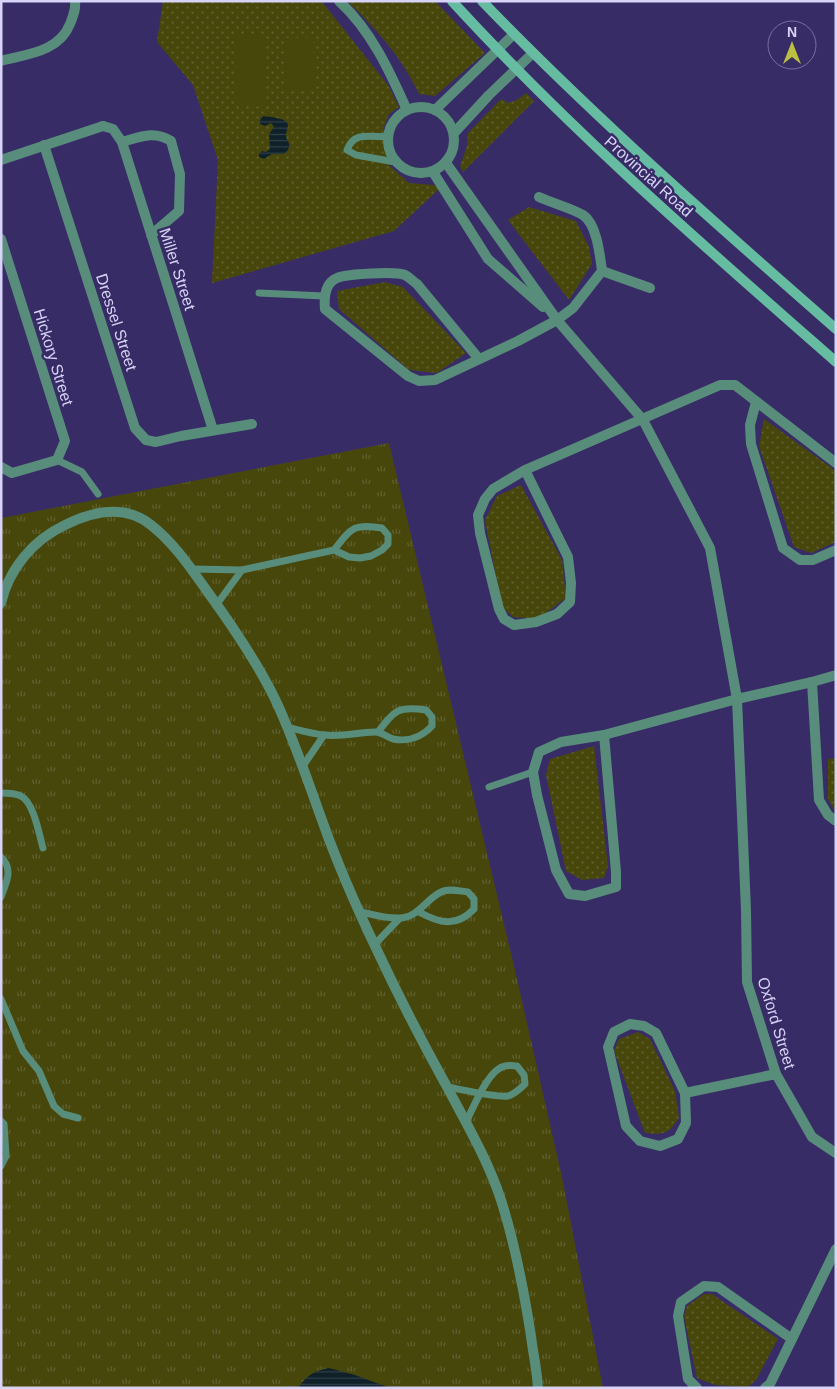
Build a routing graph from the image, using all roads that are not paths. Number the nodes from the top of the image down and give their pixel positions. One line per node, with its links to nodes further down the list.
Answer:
1 (75, 1): 8 (street)
2 (339, 1): 10 (street)
3 (452, 1): 6 (street, Provincial Road)
4 (482, 1): 5 (street, Provincial Road)
5 (514, 34): 6 (street); 7 (street, Provincial Road)
6 (497, 50): 9 (street, Provincial Road); 11 (street)
7 (533, 53): 9 (street); 29 (street, Provincial Road)
8 (1, 61)
9 (515, 69): 13 (street); 31 (street, Provincial Road)
10 (407, 110): 11 (street); 14 (street)
11 (436, 110): 13 (street)
12 (102, 126): 15 (street); 16 (street); 17 (street)
13 (454, 133): 19 (street)
14 (388, 137): 18 (street); 18 (lane)
15 (122, 142): 22 (street, Miller Street); 22 (street)
16 (44, 145): 17 (street); 35 (street, Dressel Street)
17 (1, 159)
18 (395, 162): 20 (street)
19 (446, 164): 20 (street); 28 (street)
20 (433, 172): 28 (street)
21 (539, 197): 24 (street)
22 (151, 235): 35 (street, Miller Street)
23 (1, 240): 36 (street, Hickory Street)
24 (602, 271): 25 (street); 28 (street)
25 (650, 288)
26 (259, 293): 27 (lane)
27 (324, 296): 30 (street); 30 (street)
28 (557, 320): 30 (street); 33 (street, Oxford Street)
29 (836, 329)
30 (479, 359)
31 (836, 362)
32 (756, 402): 33 (street); 37 (street); 42 (street)
33 (643, 420): 39 (street); 49 (street, Oxford Street)
34 (252, 424): 35 (street, Dressel Street)
35 (213, 430)
36 (57, 460): 38 (street); 40 (lane)
37 (836, 463)
38 (1, 467)
39 (525, 470): 39 (street)
40 (98, 494)
41 (334, 550): 41 (lane); 44 (lane)
42 (836, 550)
43 (192, 569): 44 (lane); 45 (street); 46 (street)
44 (242, 570): 46 (lane)
45 (1, 603)
46 (217, 604): 50 (street)
47 (836, 675): 48 (street)
48 (812, 682): 49 (street); 58 (street)
49 (737, 699): 53 (street); 67 (street, Oxford Street)
50 (287, 727): 52 (lane); 54 (street)
51 (378, 732): 51 (lane); 52 (lane)
52 (324, 735): 54 (lane)
53 (604, 735): 55 (street); 55 (street)
54 (303, 766): 62 (street)
55 (533, 772): 56 (lane)
56 (489, 787)
57 (1, 793): 59 (lane)
58 (836, 821)
59 (43, 848)
60 (1, 857): 61 (lane)
61 (1, 897)
62 (360, 912): 64 (lane); 65 (street)
63 (419, 912): 63 (lane); 64 (lane)
64 (399, 919): 65 (lane)
65 (374, 945): 68 (street)
66 (1, 999): 71 (lane)
67 (776, 1074): 70 (street); 74 (street, Oxford Street)
68 (447, 1087): 69 (lane); 73 (street)
69 (481, 1093): 69 (lane); 73 (lane)
70 (685, 1093): 70 (street)
71 (78, 1118)
72 (1, 1121): 75 (lane)
73 (466, 1122): 78 (street)
74 (836, 1153)
75 (1, 1166)
76 (836, 1248): 77 (street)
77 (792, 1339): 79 (street); 80 (street)
78 (538, 1388)
79 (697, 1388)
80 (765, 1388)

